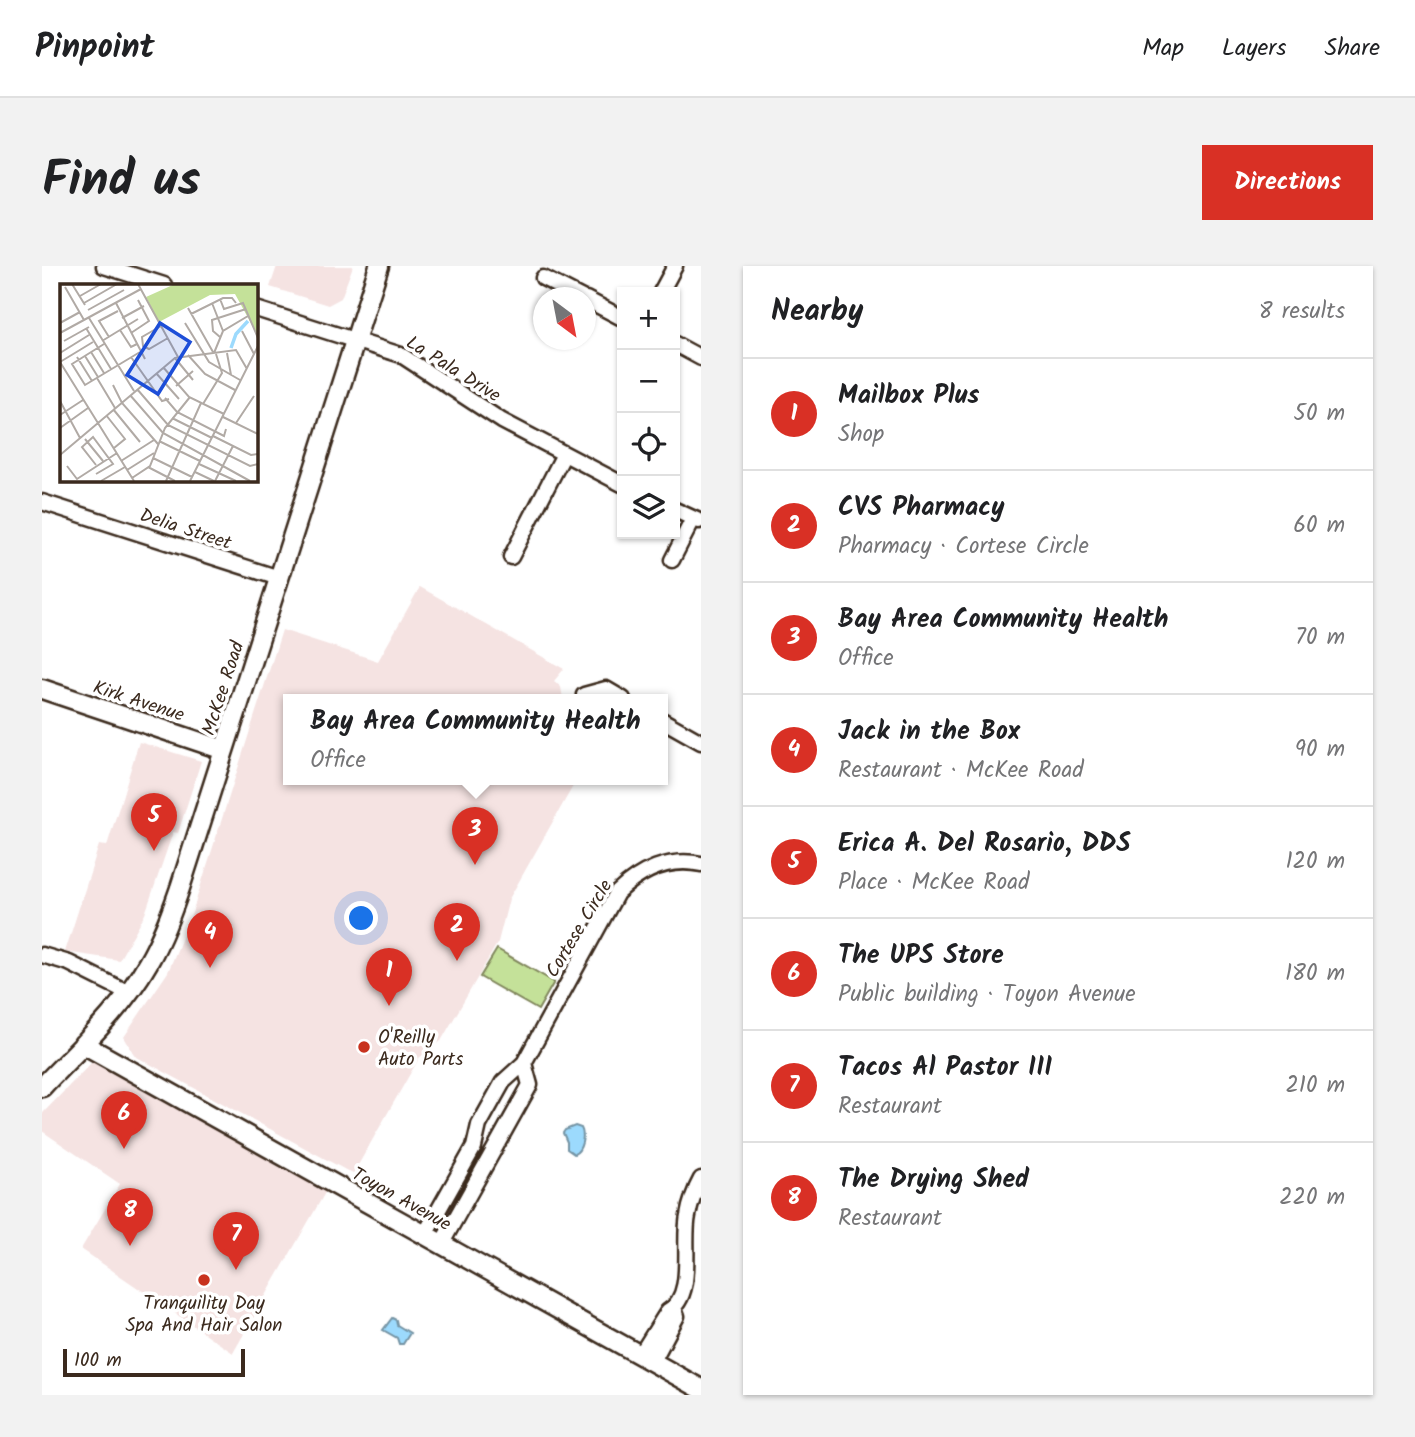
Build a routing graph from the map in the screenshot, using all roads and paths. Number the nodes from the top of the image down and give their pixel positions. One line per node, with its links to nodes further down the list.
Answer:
1 (104, 266): 5 (street)
2 (379, 266): 11 (street, McKee Road)
3 (675, 266): 7 (street)
4 (543, 278): 6 (street)
5 (161, 284)
6 (561, 287)
7 (664, 287)
8 (596, 304): 10 (street)
9 (257, 309): 11 (street, La Pala Drive)
10 (617, 315)
11 (355, 340): 14 (street, La Pala Drive); 21 (street, McKee Road)
12 (680, 347): 13 (street)
13 (701, 358)
14 (564, 454): 15 (street, La Pala Drive); 19 (street)
15 (617, 481)
16 (42, 502): 21 (street, Delia Street)
17 (680, 512): 18 (street)
18 (697, 521): 20 (street)
19 (510, 557)
20 (672, 560)
21 (279, 578): 27 (street, McKee Road)
22 (42, 689): 27 (street, Kirk Avenue)
23 (588, 694): 24 (street)
24 (614, 694)
25 (668, 723): 26 (street)
26 (701, 742)
27 (224, 750): 30 (street, McKee Road)
28 (701, 864): 32 (street, Cortese Circle)
29 (42, 955): 30 (street)
30 (129, 993): 31 (street, McKee Road)
31 (83, 1044): 33 (street, McKee Road); 35 (street, Toyon Avenue)
32 (524, 1063): 35 (street, Cortese Circle); 36 (street, Cortese Circle)
33 (42, 1087)
34 (701, 1179): 37 (street)
35 (425, 1234): 36 (street, Toyon Avenue)
36 (442, 1244): 37 (street, Toyon Avenue)
37 (647, 1358): 38 (street, Toyon Avenue)
38 (701, 1389)

